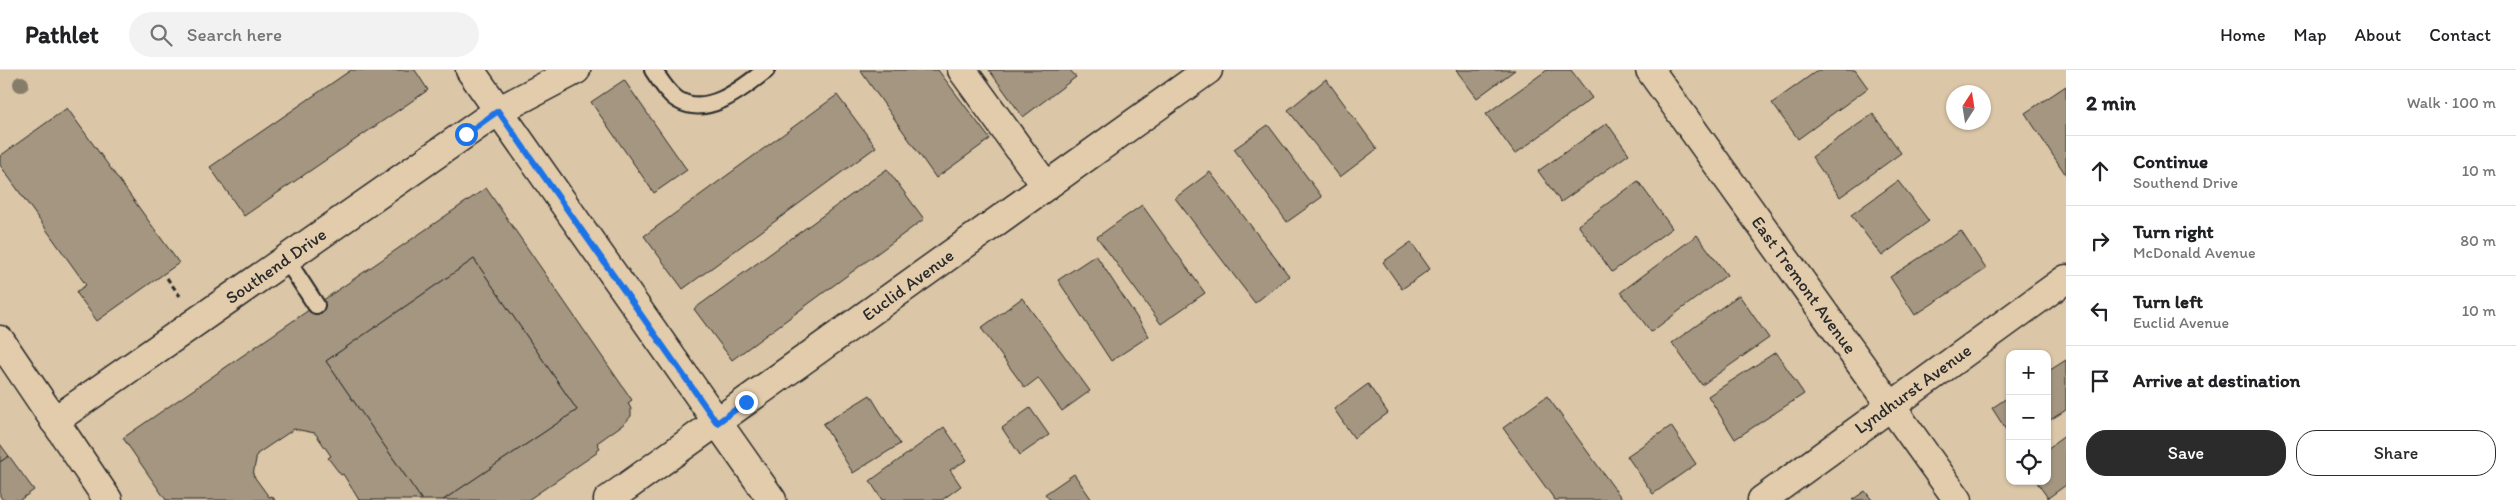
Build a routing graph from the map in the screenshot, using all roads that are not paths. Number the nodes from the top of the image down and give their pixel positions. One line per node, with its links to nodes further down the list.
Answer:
1 (470, 70): 8 (street)
2 (576, 70): 8 (street, Southend Drive)
3 (653, 70): 4 (lane)
4 (766, 70)
5 (962, 70): 9 (street)
6 (1650, 70): 14 (street, East Tremont Avenue)
7 (1196, 73): 9 (street, Euclid Avenue)
8 (498, 111): 10 (street, Southend Drive); 16 (street)
9 (1046, 186): 16 (street, Euclid Avenue)
10 (286, 259): 12 (lane); 15 (street, Southend Drive)
11 (2066, 279): 14 (street, Lyndhurst Avenue)
12 (316, 305)
13 (0, 340): 15 (street)
14 (1890, 406): 20 (street, Lyndhurst Avenue); 21 (street, East Tremont Avenue)
15 (54, 420): 17 (street)
16 (717, 423): 18 (street, Euclid Avenue); 19 (street)
17 (108, 500)
18 (608, 500)
19 (772, 500)
20 (1762, 500)
21 (1958, 500)

